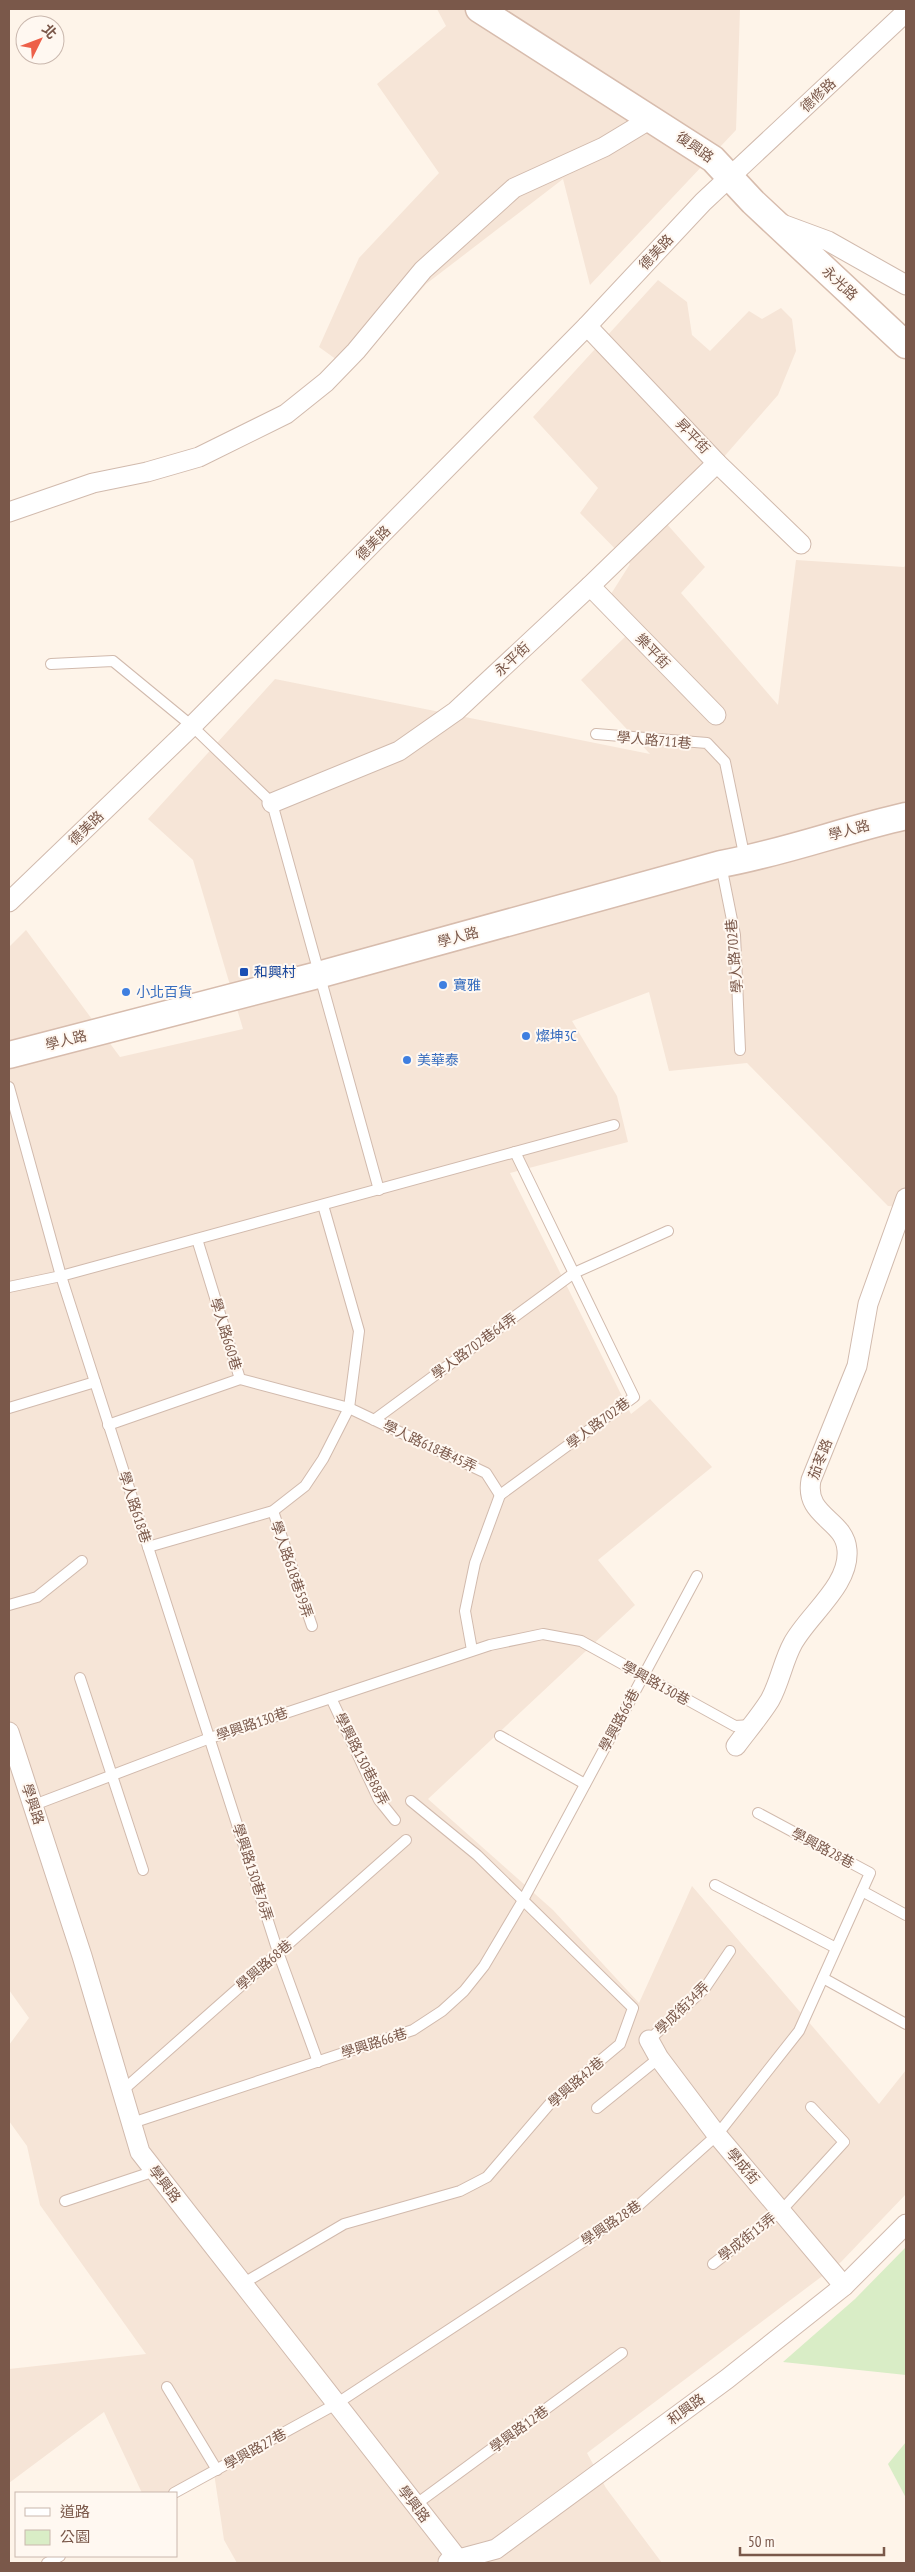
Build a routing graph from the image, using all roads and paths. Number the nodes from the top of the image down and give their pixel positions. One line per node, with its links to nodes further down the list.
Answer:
1 (479, 9): 3 (main road, 復興路)
2 (903, 23): 4 (street, 德修路)
3 (652, 118): 4 (main road, 復興路); 10 (street)
4 (730, 176): 5 (main road, 復興路); 7 (street, 德美路)
5 (774, 221): 6 (street, 復興路); 8 (main road, 永光路)
6 (906, 285)
7 (587, 326): 9 (street, 昇平街); 15 (street, 德美路)
8 (906, 345)
9 (718, 463): 11 (street, 昇平街); 12 (street, 永平街)
10 (9, 512)
11 (801, 544)
12 (590, 586): 14 (street, 樂平街); 17 (street, 永平街)
13 (51, 664): 15 (lane)
14 (716, 716)
15 (192, 726): 17 (lane); 20 (street, 德美路)
16 (596, 734): 19 (lane, 學人路711巷)
17 (272, 803): 21 (lane)
18 (906, 816): 19 (main road, 學人路)
19 (733, 862): 21 (main road, 學人路); 22 (lane, 學人路702巷)
20 (9, 902)
21 (318, 975): 23 (main road, 學人路); 27 (lane)
22 (740, 1050)
23 (9, 1054)
24 (9, 1087): 33 (lane, 學人路618巷)
25 (614, 1125): 26 (lane)
26 (515, 1152): 27 (lane); 32 (lane, 學人路702巷)
27 (379, 1190): 29 (lane)
28 (906, 1198): 52 (street, 茄苳路)
29 (323, 1205): 31 (lane); 38 (lane, 學人路618巷59弄)
30 (668, 1231): 32 (lane)
31 (197, 1239): 33 (lane); 35 (lane, 學人路660巷)
32 (574, 1273): 39 (lane, 學人路702巷64弄); 41 (lane, 學人路702巷)
33 (61, 1276): 34 (lane); 36 (lane, 學人路618巷)
34 (9, 1287)
35 (240, 1379): 38 (lane, 學人路660巷); 40 (lane)
36 (95, 1382): 37 (lane); 40 (lane, 學人路618巷)
37 (9, 1408)
38 (349, 1408): 39 (lane, 學人路618巷45弄); 42 (lane, 學人路618巷59弄)
39 (374, 1420): 41 (lane, 學人路618巷45弄)
40 (108, 1425): 43 (lane, 學人路618巷)
41 (500, 1495): 48 (lane)
42 (273, 1512): 43 (lane, 學人路618巷59弄); 47 (lane, 學人路618巷59弄)
43 (148, 1547): 55 (lane, 學人路618巷)
44 (82, 1561): 46 (lane)
45 (697, 1576): 49 (lane, 學興路66巷)
46 (9, 1605)
47 (312, 1626)
48 (472, 1650): 49 (lane, 學興路130巷); 51 (lane, 學興路130巷)
49 (643, 1676): 52 (lane, 學興路130巷); 58 (lane, 學興路66巷)
50 (80, 1678): 57 (lane)
51 (331, 1698): 55 (lane, 學興路130巷); 62 (lane, 學興路130巷88弄)
52 (752, 1725): 56 (street, 茄苳路)
53 (9, 1732): 60 (street, 學興路)
54 (500, 1736): 58 (lane)
55 (210, 1738): 57 (lane, 學興路130巷); 71 (lane, 學興路130巷76弄)
56 (736, 1746)
57 (112, 1776): 60 (lane, 學興路130巷); 64 (lane)
58 (585, 1784): 67 (lane, 學興路66巷)
59 (411, 1801): 67 (lane, 學興路42巷)
60 (34, 1806): 77 (street, 學興路)
61 (758, 1813): 66 (lane, 學興路28巷)
62 (395, 1820)
63 (406, 1840): 71 (lane, 學興路68巷)
64 (143, 1870)
65 (715, 1885): 69 (lane)
66 (862, 1891): 68 (lane); 69 (lane, 學興路28巷)
67 (522, 1902): 76 (lane, 學興路66巷); 87 (lane, 學興路42巷)
68 (906, 1915)
69 (836, 1948): 72 (lane, 學興路28巷)
70 (730, 1951): 74 (lane, 學成街34弄)
71 (278, 1952): 76 (lane, 學興路130巷76弄); 77 (lane, 學興路68巷)
72 (823, 1978): 73 (lane); 81 (lane, 學興路28巷)
73 (906, 2024)
74 (649, 2040): 75 (street, 學成街)
75 (659, 2058): 79 (lane); 81 (street, 學成街)
76 (318, 2062): 80 (lane, 學興路66巷)
77 (122, 2091): 80 (street, 學興路)
78 (811, 2107): 84 (lane, 學成街13弄)
79 (598, 2108)
80 (132, 2123): 82 (street, 學興路)
81 (717, 2135): 84 (street, 學成街); 91 (lane, 學興路28巷)
82 (155, 2171): 83 (lane); 87 (street, 學興路)
83 (65, 2201)
84 (780, 2211): 86 (lane, 學成街13弄); 88 (street, 學成街)
85 (906, 2224): 88 (street, 和興路)
86 (713, 2264)
87 (242, 2284): 91 (street, 學興路)
88 (844, 2286): 96 (street, 和興路)
89 (622, 2353): 94 (lane, 學興路12巷)
90 (167, 2387): 92 (lane)
91 (336, 2404): 92 (lane, 學興路27巷); 94 (street, 學興路)
92 (218, 2470): 93 (lane, 學興路27巷)
93 (176, 2492)
94 (415, 2505): 96 (street, 學興路)
95 (58, 2557): 97 (lane)
96 (455, 2562)
97 (47, 2563)

